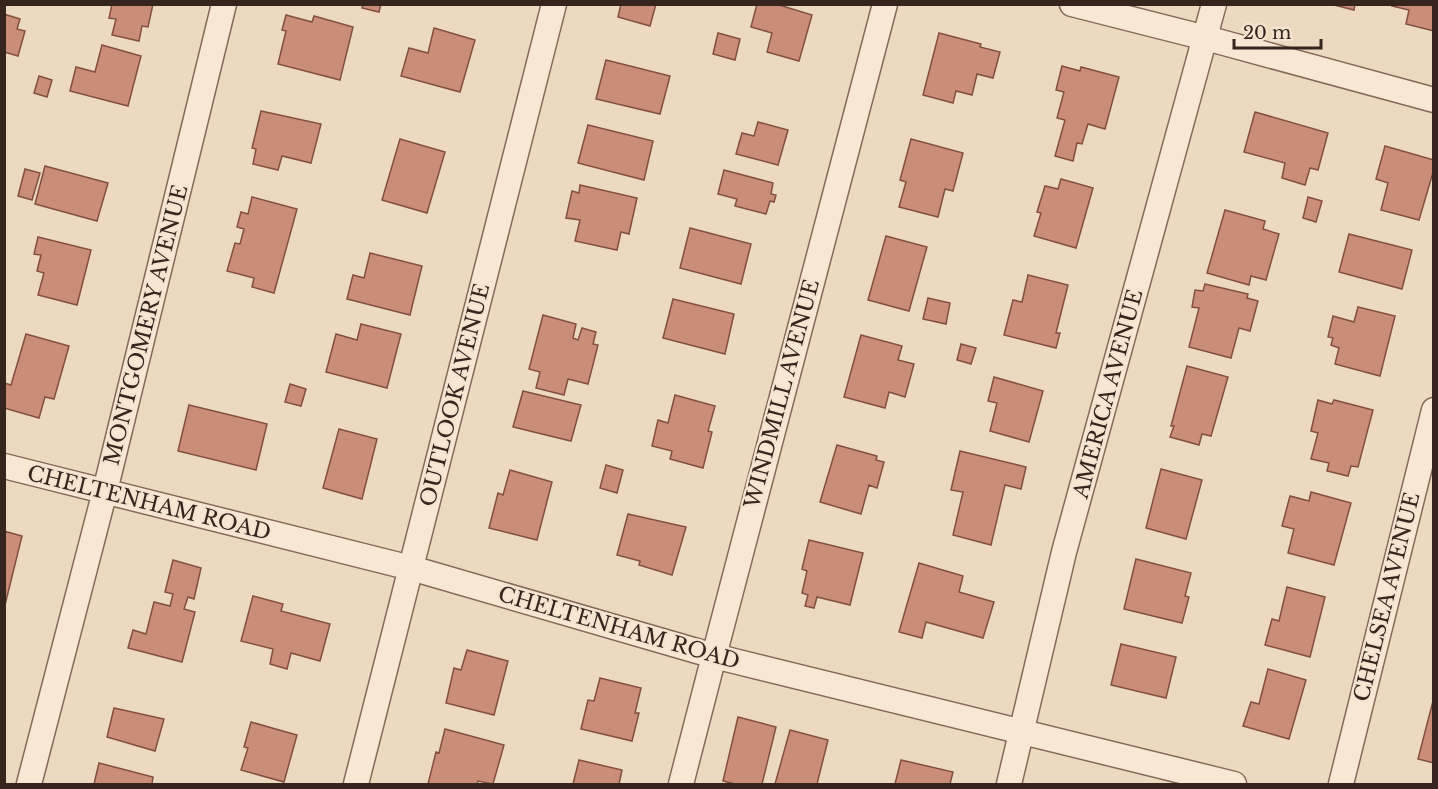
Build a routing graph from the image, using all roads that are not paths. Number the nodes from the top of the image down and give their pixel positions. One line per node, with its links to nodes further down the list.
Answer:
1 (224, 4): 10 (street, MONTGOMERY AVENUE)
2 (554, 4): 11 (street, OUTLOOK AVENUE)
3 (885, 4): 12 (street, WINDMILL AVENUE)
4 (1072, 4): 6 (street)
5 (1214, 4): 6 (street, AMERICA AVENUE)
6 (1206, 38): 7 (street); 13 (street, AMERICA AVENUE)
7 (1434, 100)
8 (1434, 410): 19 (street, CHELSEA AVENUE)
9 (4, 466): 10 (street, CHELTENHAM ROAD)
10 (105, 491): 11 (street, CHELTENHAM ROAD); 14 (street, MONTGOMERY AVENUE)
11 (411, 568): 12 (street, CHELTENHAM ROAD); 15 (street, OUTLOOK AVENUE)
12 (714, 656): 13 (street, CHELTENHAM ROAD); 16 (street, WINDMILL AVENUE)
13 (1023, 732): 17 (street, AMERICA AVENUE); 18 (street, CHELTENHAM ROAD)
14 (28, 784)
15 (356, 784)
16 (681, 784)
17 (1010, 784)
18 (1234, 784)
19 (1341, 784)

